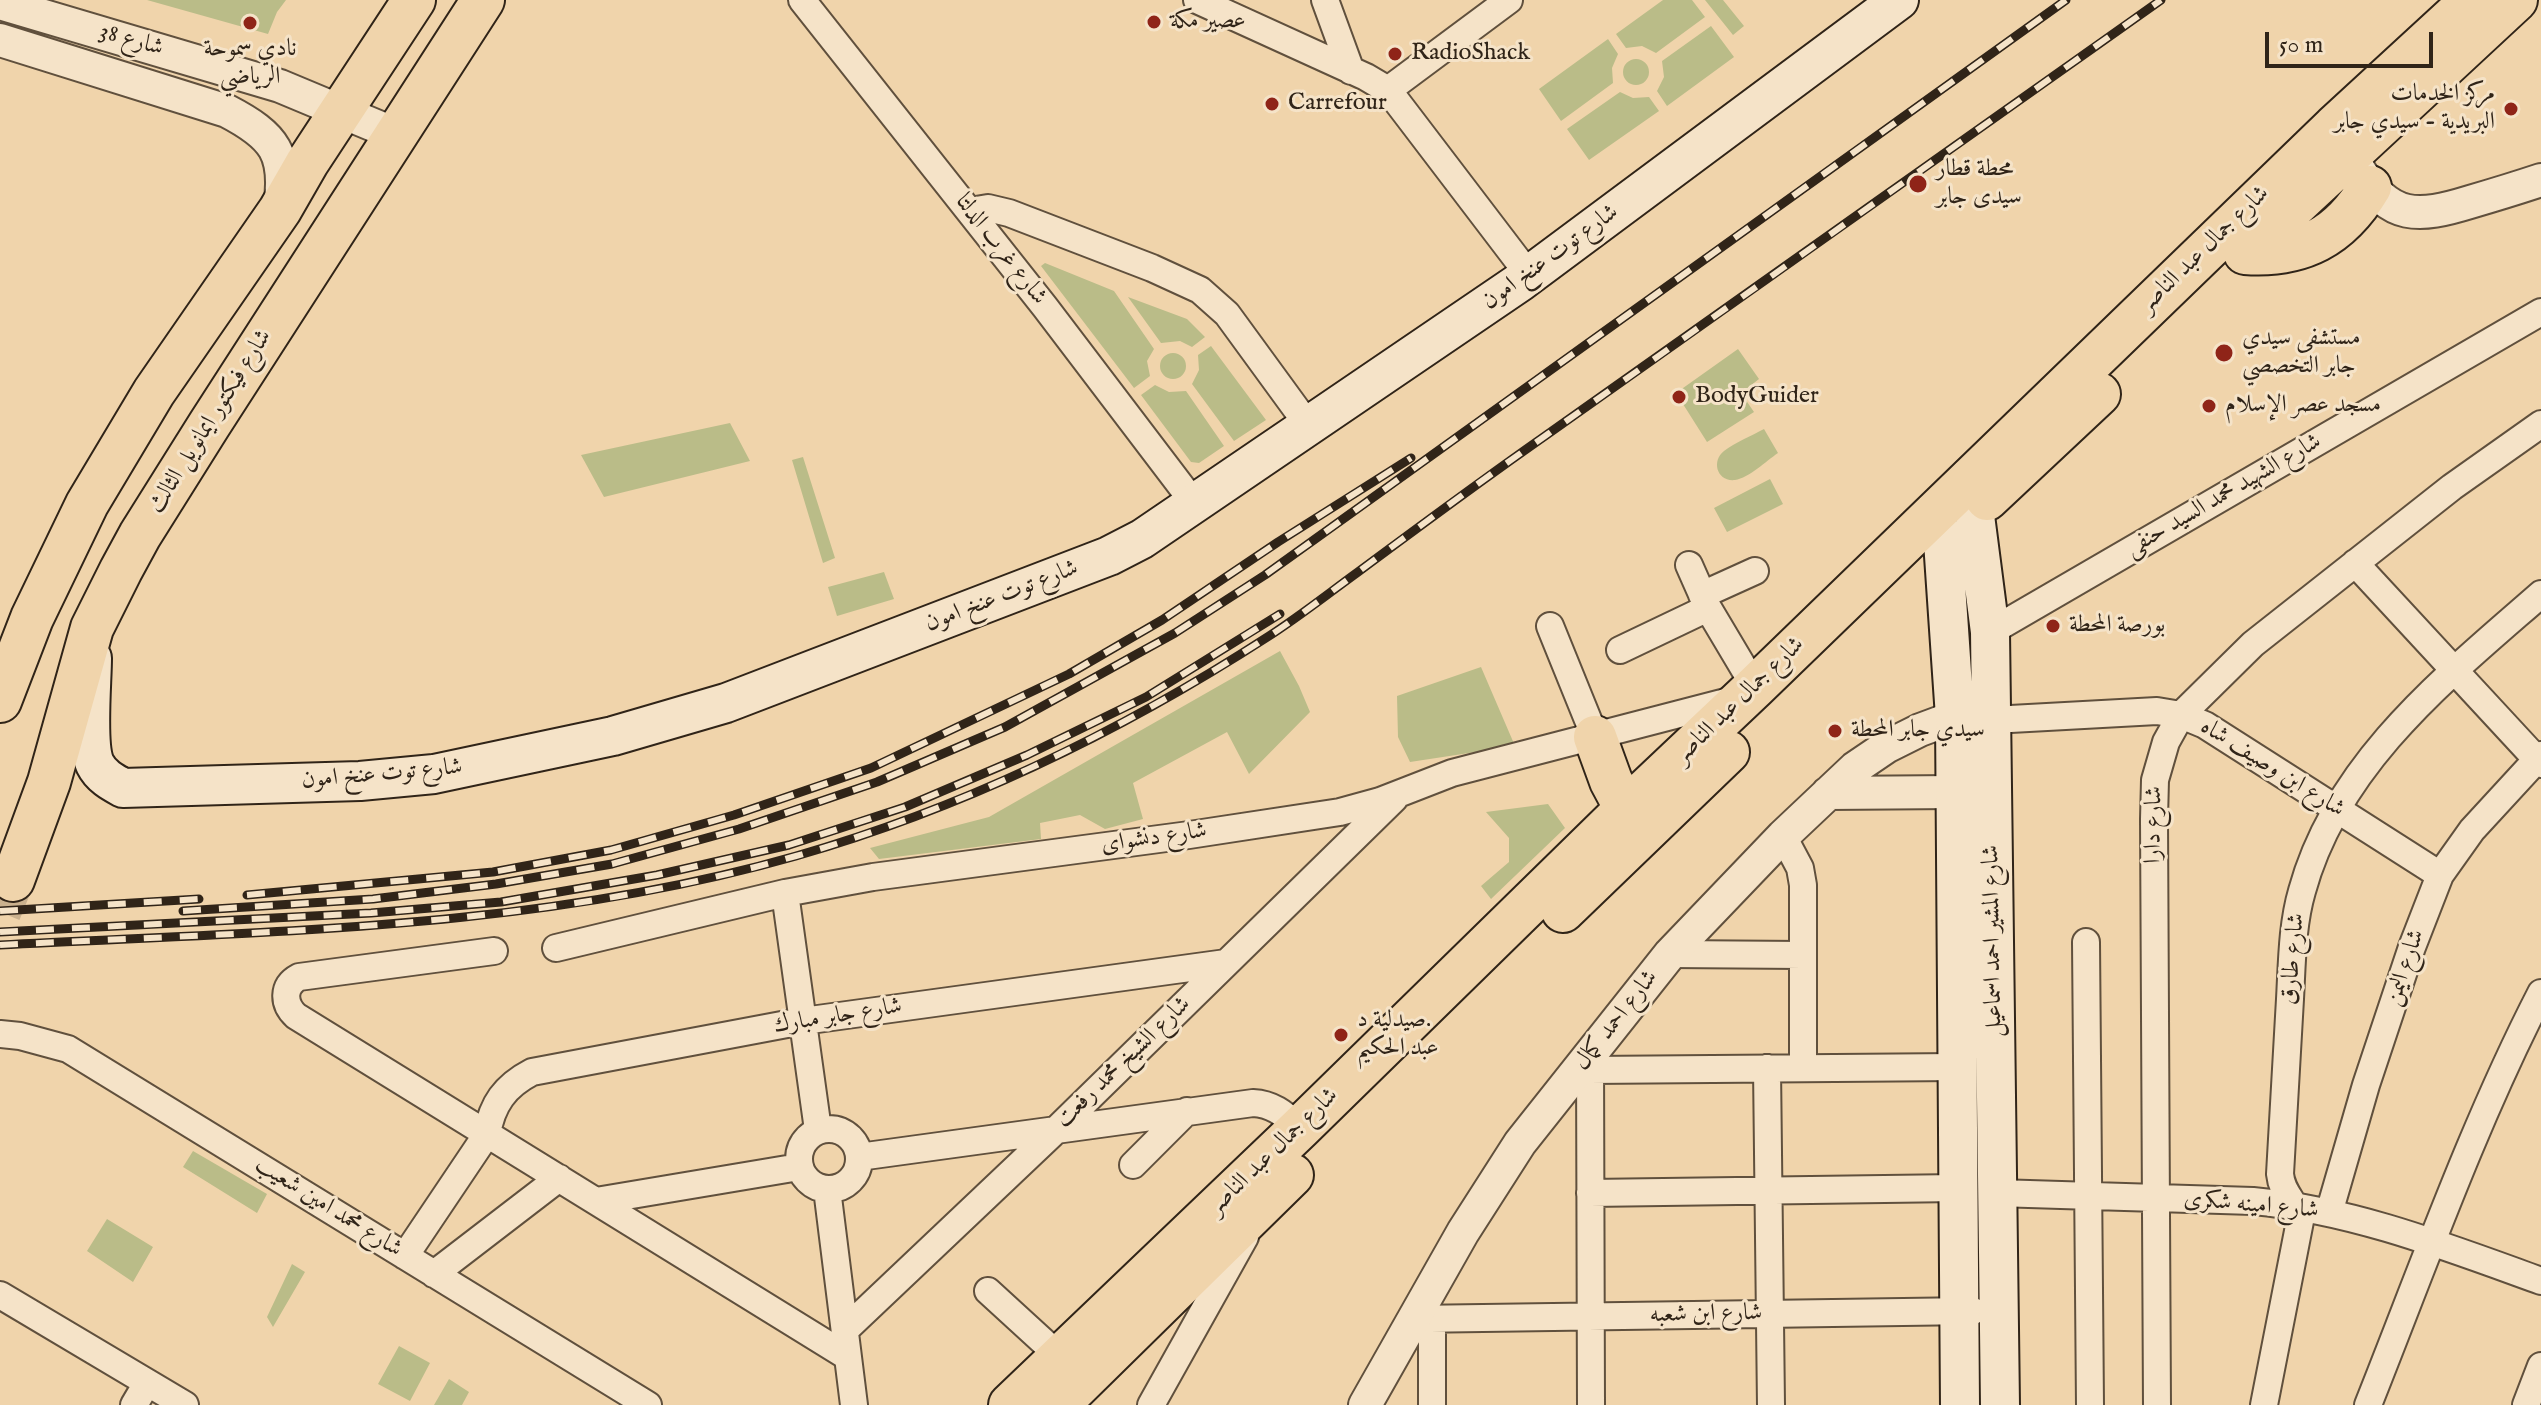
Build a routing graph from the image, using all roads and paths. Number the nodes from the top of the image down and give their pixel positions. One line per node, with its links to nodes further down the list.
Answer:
1 (414, 0): 14 (main road)
2 (483, 0): 15 (main road, شارع فيكتور ايمانويل الثالث)
3 (802, 0): 19 (street, شارع غرب الدلتا)
4 (1197, 0): 12 (street)
5 (1325, 0): 12 (street)
6 (1509, 0): 13 (street)
7 (1899, 0): 20 (main road, شارع توت عنخ امون)
8 (2472, 0): 16 (main road, شارع جمال عبد الناصر)
9 (2516, 0): 16 (main road, شارع جمال عبد الناصر)
10 (0, 3): 14 (street, شارع 38)
11 (0, 40): 18 (street, شارع 38)
12 (1351, 71): 13 (street)
13 (1388, 90): 20 (street)
14 (341, 111): 15 (street, شارع 38); 18 (main road)
15 (395, 134): 27 (main road, شارع فيكتور ايمانويل الثالث)
16 (2351, 156): 17 (street); 26 (main road, شارع جمال عبد الناصر); 26 (main road, شارع جمال عبد الناصر)
17 (2541, 180)
18 (280, 210): 25 (main road)
19 (970, 211): 23 (street); 24 (street, شارع غرب الدلتا)
20 (1529, 275): 23 (main road, شارع توت عنخ امون)
21 (2541, 312): 35 (street, شارع الشهيد محمد السيد حنفى)
22 (2541, 424): 28 (street, شارع دارا)
23 (1308, 425): 24 (main road, شارع توت عنخ امون)
24 (1194, 503): 34 (main road, شارع توت عنخ امون)
25 (87, 504): 27 (main road); 39 (main road)
26 (1955, 511): 35 (main road, شارع المشير احمد اسماعيل); 38 (main road, شارع جمال عبد الناصر); 41 (main road, شارع المشير احمد اسماعيل); 83 (main road, شارع جمال عبد الناصر)
27 (140, 535): 34 (main road, شارع فيكتور ايمانويل الثالث)
28 (2355, 563): 37 (street); 40 (street, شارع دارا)
29 (1689, 565): 32 (street)
30 (1755, 571): 32 (street)
31 (2541, 594): 37 (street, شارع طارق)
32 (1705, 602): 36 (street); 38 (street)
33 (1550, 626): 42 (street)
34 (92, 628): 51 (main road, شارع فيكتور ايمانويل الثالث)
35 (1990, 632): 41 (main road, شارع المشير احمد اسماعيل)
36 (1620, 650)
37 (2454, 670): 43 (street); 47 (street, شارع طارق)
38 (1750, 692): 42 (street, شارع دنشواى); 48 (main road, شارع جمال عبد الناصر)
39 (0, 701)
40 (2181, 715): 41 (street, شارع ابن وصيف شاه); 47 (street, شارع ابن وصيف شاه); 81 (street, شارع دارا)
41 (1973, 718): 44 (main road, شارع المشير احمد اسماعيل); 45 (street, شارع احمد كمال); 79 (main road, شارع المشير احمد اسماعيل)
42 (1595, 737): 46 (street, شارع دنشواى); 48 (main road)
43 (2540, 759): 50 (street, شارع اليمن)
44 (1955, 792): 45 (street); 63 (main road, شارع المشير احمد اسماعيل)
45 (1828, 793): 49 (street, شارع احمد كمال)
46 (1399, 794): 52 (street, شارع دنشواى); 58 (street, شارع الشيخ محمد رفعت)
47 (2336, 808): 50 (street, شارع ابن وصيف شاه); 84 (street, شارع طارق)
48 (1626, 809): 67 (main road, شارع جمال عبد الناصر)
49 (1783, 836): 56 (street, شارع احمد كمال); 57 (street)
50 (2440, 875): 85 (street, شارع اليمن)
51 (13, 880)
52 (785, 893): 54 (street, شارع دنشواى); 60 (street)
53 (2086, 942): 80 (street)
54 (556, 948)
55 (494, 951): 70 (street)
56 (1670, 954): 57 (street); 62 (street, شارع احمد كمال)
57 (1803, 955): 65 (street)
58 (1226, 963): 60 (street, شارع جابر مبارك); 69 (street, شارع الشيخ محمد رفعت)
59 (2541, 993): 86 (street)
60 (803, 1021): 68 (street); 70 (street, شارع جابر مبارك)
61 (0, 1034): 87 (street, شارع محمد امين شعيب)
62 (1590, 1062): 64 (street); 78 (street); 96 (street, شارع احمد كمال)
63 (1957, 1067): 65 (street); 75 (main road, شارع المشير احمد اسماعيل)
64 (1767, 1068): 65 (street); 77 (street)
65 (1803, 1068)
66 (1187, 1111): 67 (street); 69 (street); 72 (street)
67 (1300, 1128): 98 (main road, شارع جمال عبد الناصر)
68 (818, 1130): 71 (street); 73 (street)
69 (1055, 1131): 71 (street); 97 (street, شارع الشيخ محمد رفعت)
70 (487, 1134): 74 (street); 87 (street, شارع جابر مبارك)
71 (859, 1157): 76 (street)
72 (1133, 1165)
73 (799, 1167): 76 (street); 82 (street)
74 (559, 1178): 82 (street); 88 (street)
75 (1958, 1188): 77 (street); 93 (main road, شارع المشير احمد اسماعيل)
76 (827, 1189): 97 (street)
77 (1768, 1190): 78 (street); 94 (street)
78 (1590, 1193): 95 (street)
79 (1997, 1193): 80 (street, شارع امينه شكرى); 92 (main road, شارع المشير احمد اسماعيل)
80 (2088, 1196): 81 (street, شارع امينه شكرى); 114 (street)
81 (2156, 1198): 84 (street, شارع امينه شكرى); 115 (street, شارع دارا)
82 (596, 1201): 99 (street)
83 (1263, 1203): 106 (main road, شارع جمال عبد الناصر); 107 (street)
84 (2295, 1205): 85 (street, شارع امينه شكرى); 116 (street, شارع طارق)
85 (2329, 1213): 86 (street, شارع امينه شكرى)
86 (2433, 1242): 89 (street, شارع امينه شكرى); 117 (street)
87 (405, 1256): 88 (street, شارع محمد امين شعيب)
88 (434, 1274): 103 (street, شارع محمد امين شعيب)
89 (2541, 1281)
90 (988, 1291): 98 (street)
91 (0, 1295): 101 (street)
92 (1999, 1310): 93 (street, شارع ابن شعبه); 113 (main road, شارع المشير احمد اسماعيل)
93 (1959, 1311): 94 (street, شارع ابن شعبه); 112 (main road, شارع المشير احمد اسماعيل)
94 (1770, 1314): 95 (street, شارع ابن شعبه); 111 (street)
95 (1590, 1317): 96 (street, شارع ابن شعبه); 110 (street)
96 (1423, 1319): 108 (street, شارع احمد كمال); 109 (street)
97 (845, 1330): 99 (street)
98 (1059, 1356): 105 (main road, شارع جمال عبد الناصر)
99 (848, 1357): 104 (street)
100 (2541, 1366): 118 (street)
101 (141, 1394): 102 (street)
102 (185, 1405)
103 (648, 1405)
104 (854, 1405)
105 (1010, 1405)
106 (1058, 1405)
107 (1151, 1405)
108 (1365, 1405)
109 (1432, 1405)
110 (1591, 1405)
111 (1771, 1405)
112 (1960, 1405)
113 (2000, 1405)
114 (2090, 1405)
115 (2157, 1405)
116 (2264, 1405)
117 (2368, 1405)
118 (2526, 1405)

